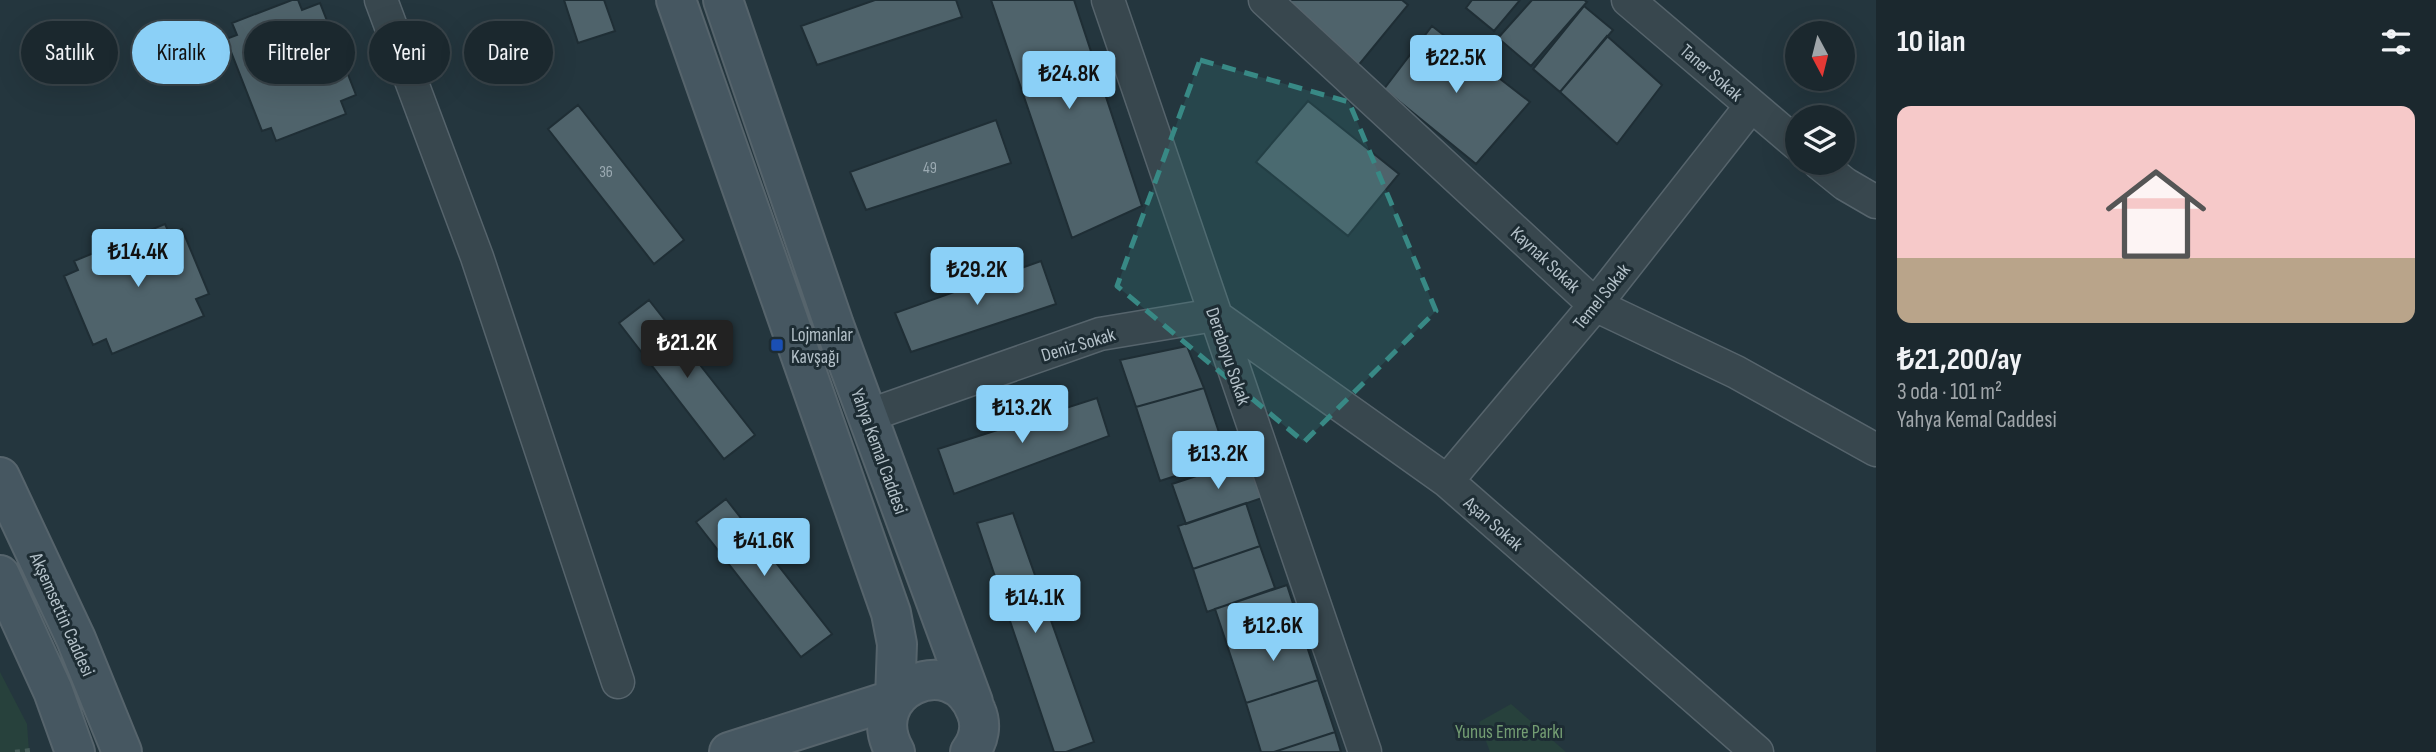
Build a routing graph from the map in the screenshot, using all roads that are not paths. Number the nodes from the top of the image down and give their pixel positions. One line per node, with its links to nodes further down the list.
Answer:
1 (381, 0): 18 (street)
2 (676, 0): 19 (main road)
3 (723, 0): 13 (main road, Yahya Kemal Caddesi)
4 (1108, 0): 12 (street, Dereboyu Sokak)
5 (1265, 0): 11 (street, Kaynak Sokak)
6 (1628, 0): 7 (street, Taner Sokak)
7 (1751, 106): 8 (street, Taner Sokak); 11 (street, Temel Sokak)
8 (1785, 134)
9 (1834, 175): 10 (street)
10 (1876, 202)
11 (1595, 304): 14 (street, Kaynak Sokak); 16 (street, Temel Sokak)
12 (1214, 315): 13 (street, Deniz Sokak); 16 (street, Aşan Sokak); 26 (street, Dereboyu Sokak)
13 (867, 416): 20 (main road, Yahya Kemal Caddesi)
14 (1876, 450)
15 (0, 477): 22 (main road, Akşemsettin Caddesi)
16 (1447, 481): 27 (street, Aşan Sokak)
17 (0, 575): 21 (main road)
18 (618, 682)
19 (895, 699): 20 (main road); 23 (main road); 24 (main road)
20 (974, 723): 25 (main road, Yahya Kemal Caddesi)
21 (75, 752)
22 (122, 752)
23 (729, 752)
24 (895, 752)
25 (997, 752)
26 (1365, 752)
27 (1757, 752)

